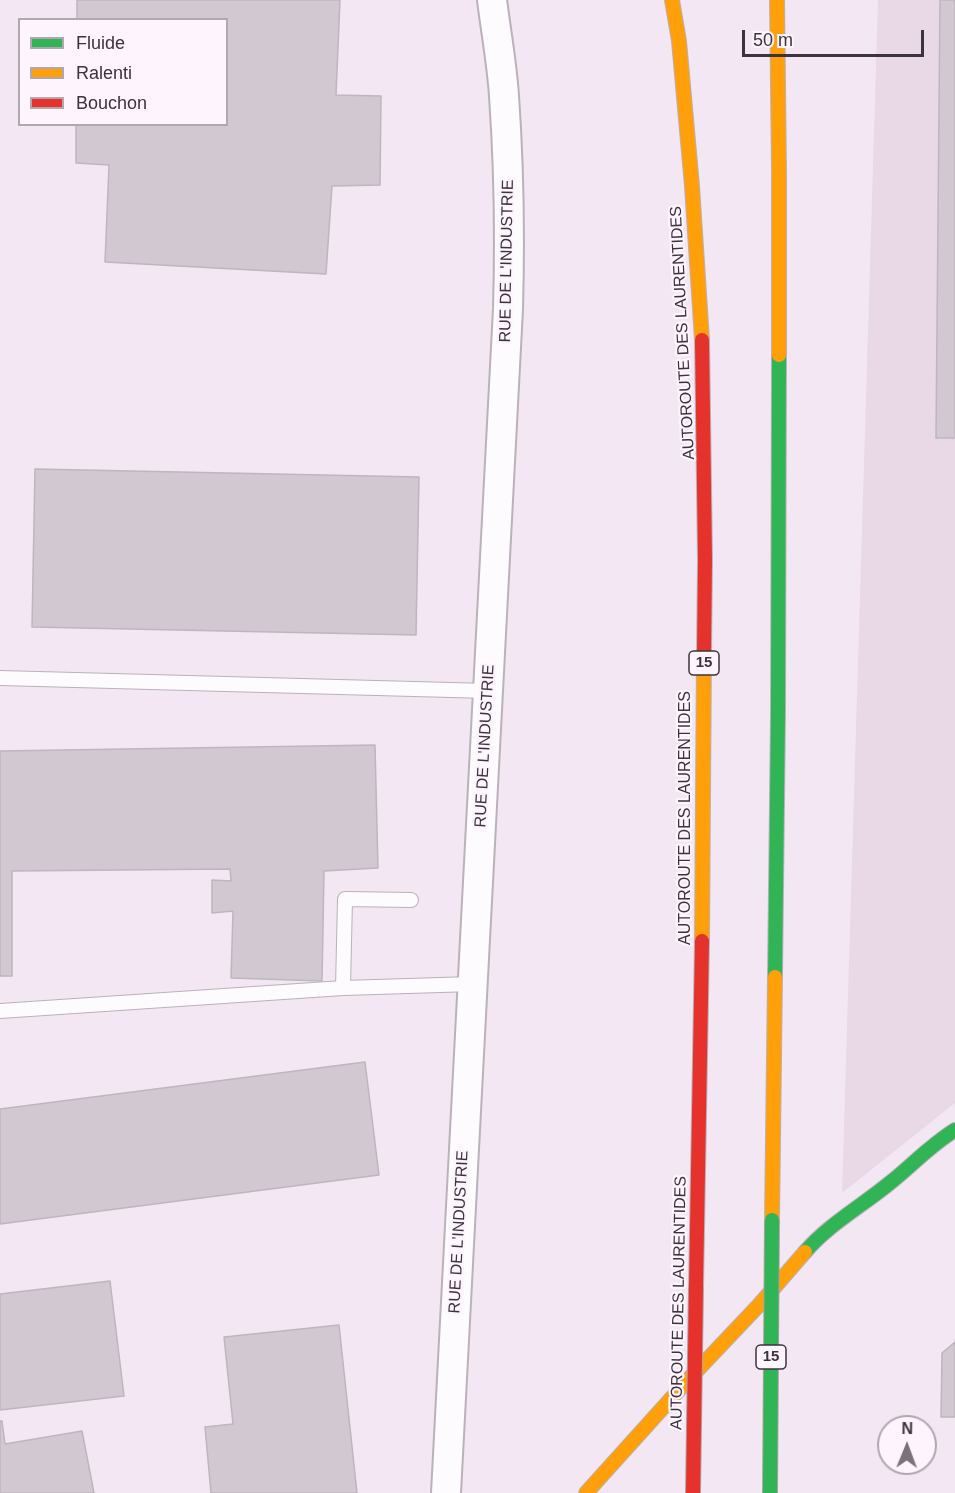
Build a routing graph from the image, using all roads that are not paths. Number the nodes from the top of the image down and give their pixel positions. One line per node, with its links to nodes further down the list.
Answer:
1 (492, 0): 7 (street, RUE DE L'INDUSTRIE)
2 (672, 0): 5 (main road, AUTOROUTE DES LAURENTIDES / 15)
3 (678, 0): 5 (main road)
4 (778, 4): 18 (main road, 15, bridge)
5 (679, 41): 17 (main road, AUTOROUTE DES LAURENTIDES / 15, bridge)
6 (0, 678): 7 (lane)
7 (489, 691): 9 (street, RUE DE L'INDUSTRIE)
8 (411, 900): 10 (lane)
9 (472, 984): 10 (lane); 15 (street, RUE DE L'INDUSTRIE)
10 (343, 988): 11 (lane)
11 (0, 1011)
12 (955, 1130): 14 (main road)
13 (933, 1164): 14 (main road)
14 (890, 1183): 16 (main road)
15 (446, 1493)
16 (586, 1493)
17 (693, 1493)
18 (770, 1493)

